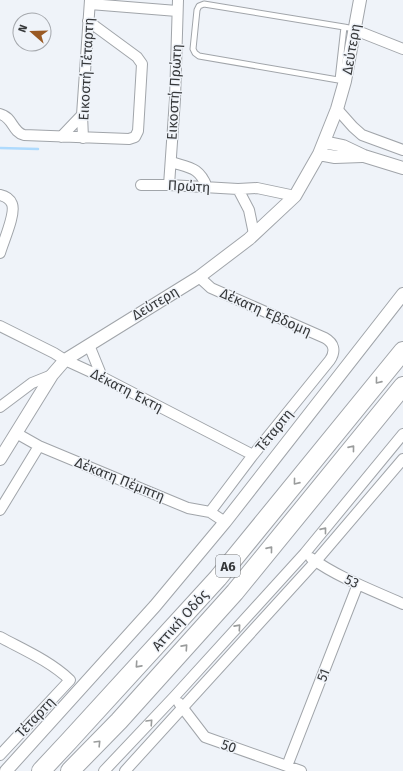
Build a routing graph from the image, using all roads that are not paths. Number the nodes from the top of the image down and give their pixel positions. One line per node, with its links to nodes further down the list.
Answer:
1 (178, 0): 4 (street, Εικοστή Πρώτη)
2 (360, 0): 6 (street, Δεύτερη)
3 (90, 2): 4 (street); 5 (street, Εικοστή Τέταρτη)
4 (177, 11): 18 (street, Εικοστή Πρώτη)
5 (88, 21): 11 (street, Εικοστή Τέταρτη); 13 (street)
6 (350, 28): 7 (street); 8 (street, Δεύτερη); 8 (lane)
7 (403, 48)
8 (342, 81): 9 (street, Δεύτερη)
9 (337, 109): 14 (street, Δεύτερη); 15 (street)
10 (0, 114): 12 (street)
11 (82, 115): 12 (street); 13 (street, Εικοστή Τέταρτη)
12 (61, 136): 13 (street)
13 (83, 138)
14 (324, 142): 16 (street, Δεύτερη); 17 (street)
15 (403, 150)
16 (319, 154): 17 (street); 25 (street, Δεύτερη)
17 (364, 156): 19 (street)
18 (171, 162): 21 (street, Εικοστή Πρώτη); 22 (street)
19 (403, 168)
20 (141, 185): 21 (street, Πρώτη)
21 (170, 185): 22 (street, Πρώτη)
22 (207, 187): 23 (street, Πρώτη)
23 (238, 189): 25 (street, Πρώτη); 26 (street)
24 (0, 195): 27 (street)
25 (295, 196): 26 (street, Δεύτερη)
26 (254, 234): 28 (street, Δεύτερη)
27 (0, 253)
28 (199, 277): 31 (street, Δεύτερη); 32 (street, Δέκατη Έβδομη)
29 (403, 294): 47 (street)
30 (0, 326): 34 (street, Δέκατη Έκτη)
31 (89, 344): 34 (street, Δεύτερη); 36 (street)
32 (334, 347): 42 (street, Τέταρτη)
33 (403, 351): 58 (highway, Αττική Οδός / Α6, one-way to 58)
34 (65, 360): 35 (street, Δεύτερη); 36 (street, Δέκατη Έκτη)
35 (52, 375): 38 (street); 39 (street, Δεύτερη)
36 (102, 377): 42 (street, Δέκατη Έκτη)
37 (403, 386): 59 (highway, Αττική Οδός / Α6, one-way to 37)
38 (0, 407)
39 (16, 433): 41 (street, Δέκατη Πέμπτη); 43 (street, Δεύτερη)
40 (403, 434): 48 (street, one-way to 40)
41 (39, 446): 45 (street); 46 (street, Δέκατη Πέμπτη)
42 (253, 455): 46 (street, Τέταρτη)
43 (0, 459)
44 (403, 459): 49 (street)
45 (0, 510)
46 (210, 512): 47 (street, Δέκατη Πέμπτη)
47 (225, 522): 57 (street)
48 (305, 553): 49 (street, 53); 53 (street, one-way to 48)
49 (316, 561): 50 (street, 53); 54 (street)
50 (358, 584): 51 (street, 53); 56 (street, 51)
51 (403, 604)
52 (0, 637): 55 (street, Τέταρτη)
53 (174, 697): 54 (street, 50); 60 (street, one-way to 53)
54 (182, 708): 56 (street, 50); 61 (street)
55 (0, 755)
56 (287, 766): 62 (street, 50)
57 (4, 768)
58 (40, 771)
59 (70, 771)
60 (104, 771)
61 (125, 771)
62 (301, 771)

